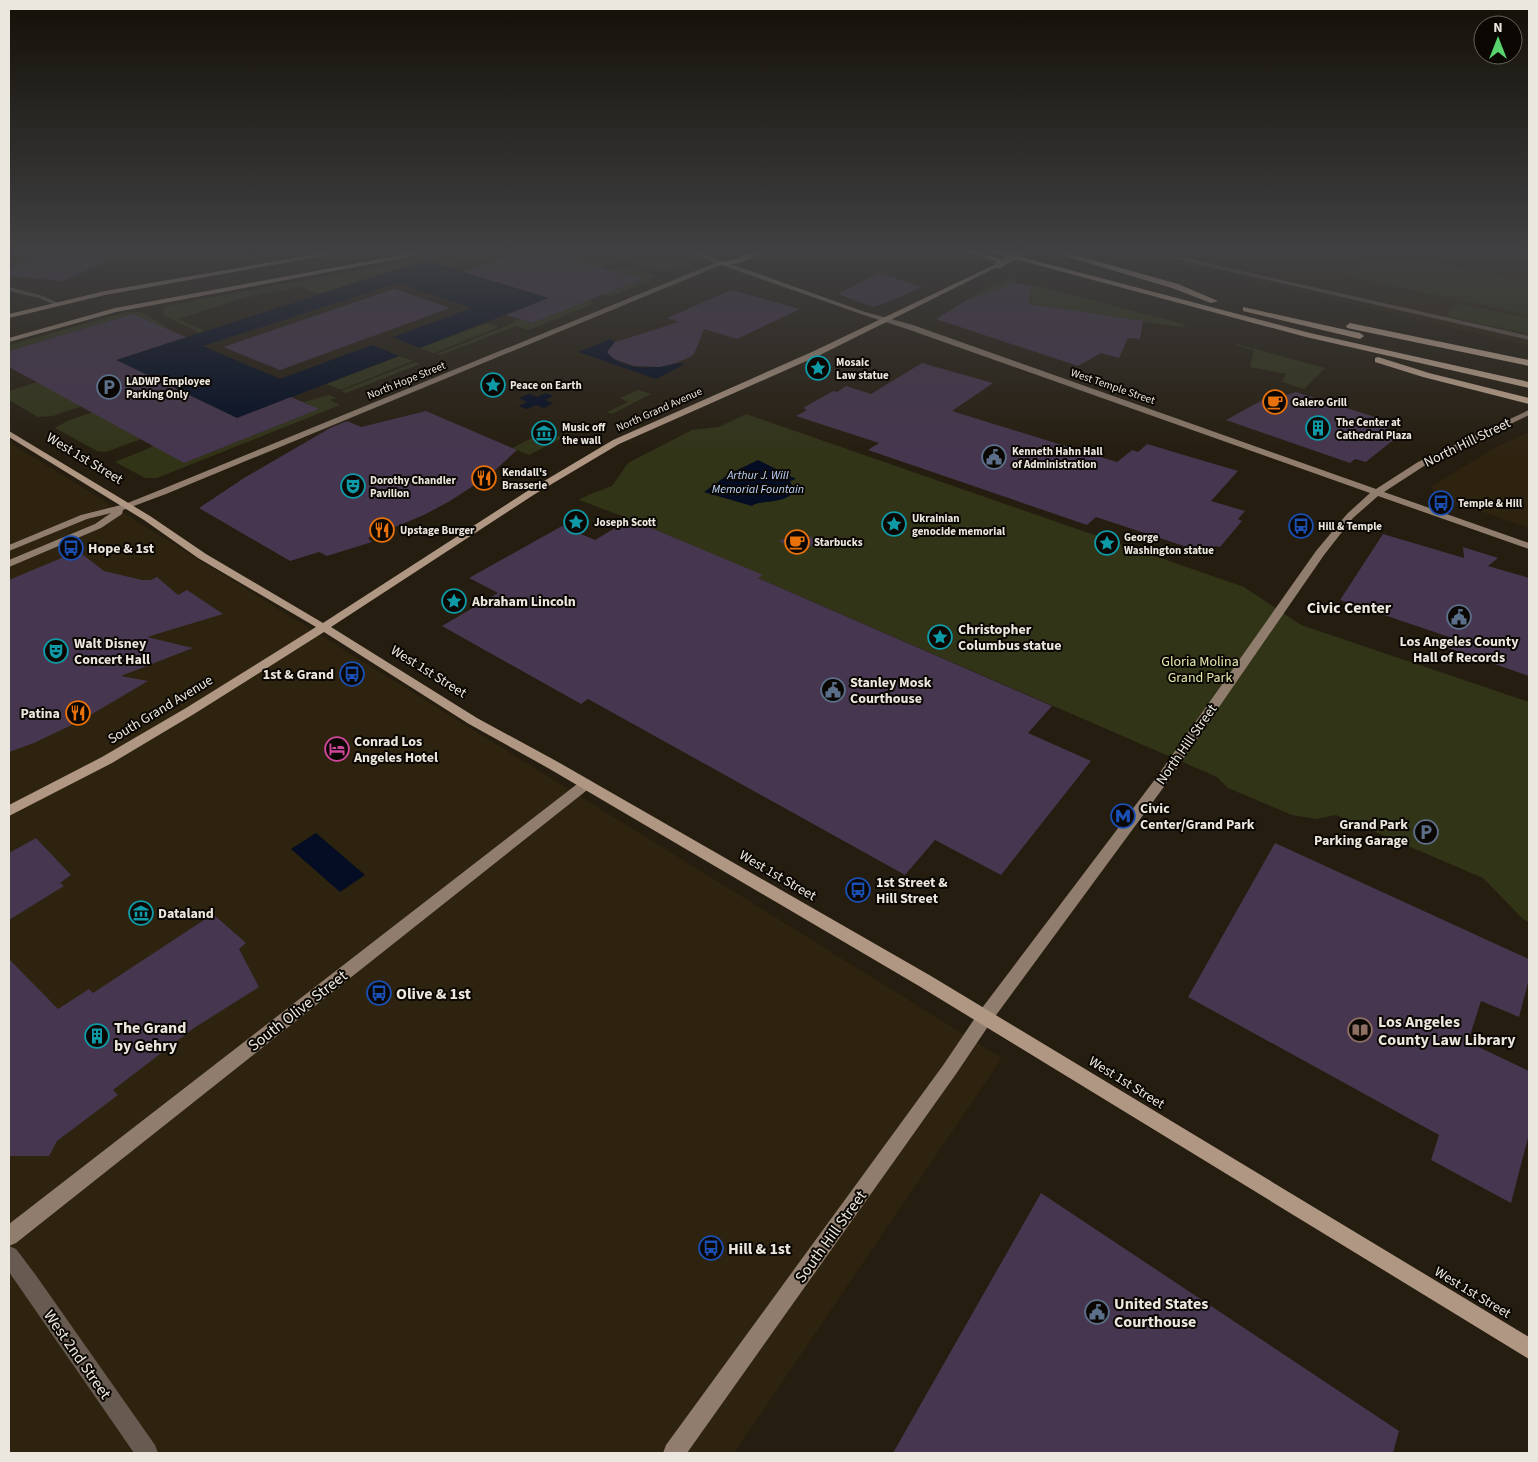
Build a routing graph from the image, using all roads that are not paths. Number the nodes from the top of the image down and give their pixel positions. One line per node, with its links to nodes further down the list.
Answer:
1 (79, 319): 12 (main road)
2 (585, 319): 20 (main road, North Hope Street)
3 (881, 319): 9 (main road, West Temple Street)
4 (890, 319): 9 (main road, North Grand Avenue, bridge)
5 (1245, 319): 10 (highway)
6 (1291, 319): 14 (highway)
7 (1314, 319): 13 (highway)
8 (1445, 319): 11 (street)
9 (886, 321): 19 (main road, West Temple Street); 24 (main road, North Grand Avenue)
10 (1308, 335): 15 (highway); 16 (highway)
11 (1529, 338)
12 (9, 340)
13 (1529, 363)
14 (1529, 376)
15 (1529, 385)
16 (1529, 401)
17 (1529, 412): 19 (main road, North Hill Street)
18 (9, 433): 20 (main road, West 1st Street)
19 (1377, 492): 21 (main road, West Temple Street); 27 (main road, North Hill Street)
20 (128, 506): 22 (main road); 23 (main road); 24 (main road, West 1st Street)
21 (1529, 546)
22 (9, 548)
23 (9, 564)
24 (324, 627): 25 (main road, West 1st Street); 26 (main road, South Grand Avenue)
25 (586, 784): 27 (main road, West 1st Street); 28 (main road, South Olive Street)
26 (9, 811)
27 (985, 1017): 30 (main road, West 1st Street); 32 (main road, South Hill Street)
28 (9, 1236)
29 (9, 1256): 31 (street, West 2nd Street)
30 (1529, 1348)
31 (146, 1453)
32 (674, 1453)

